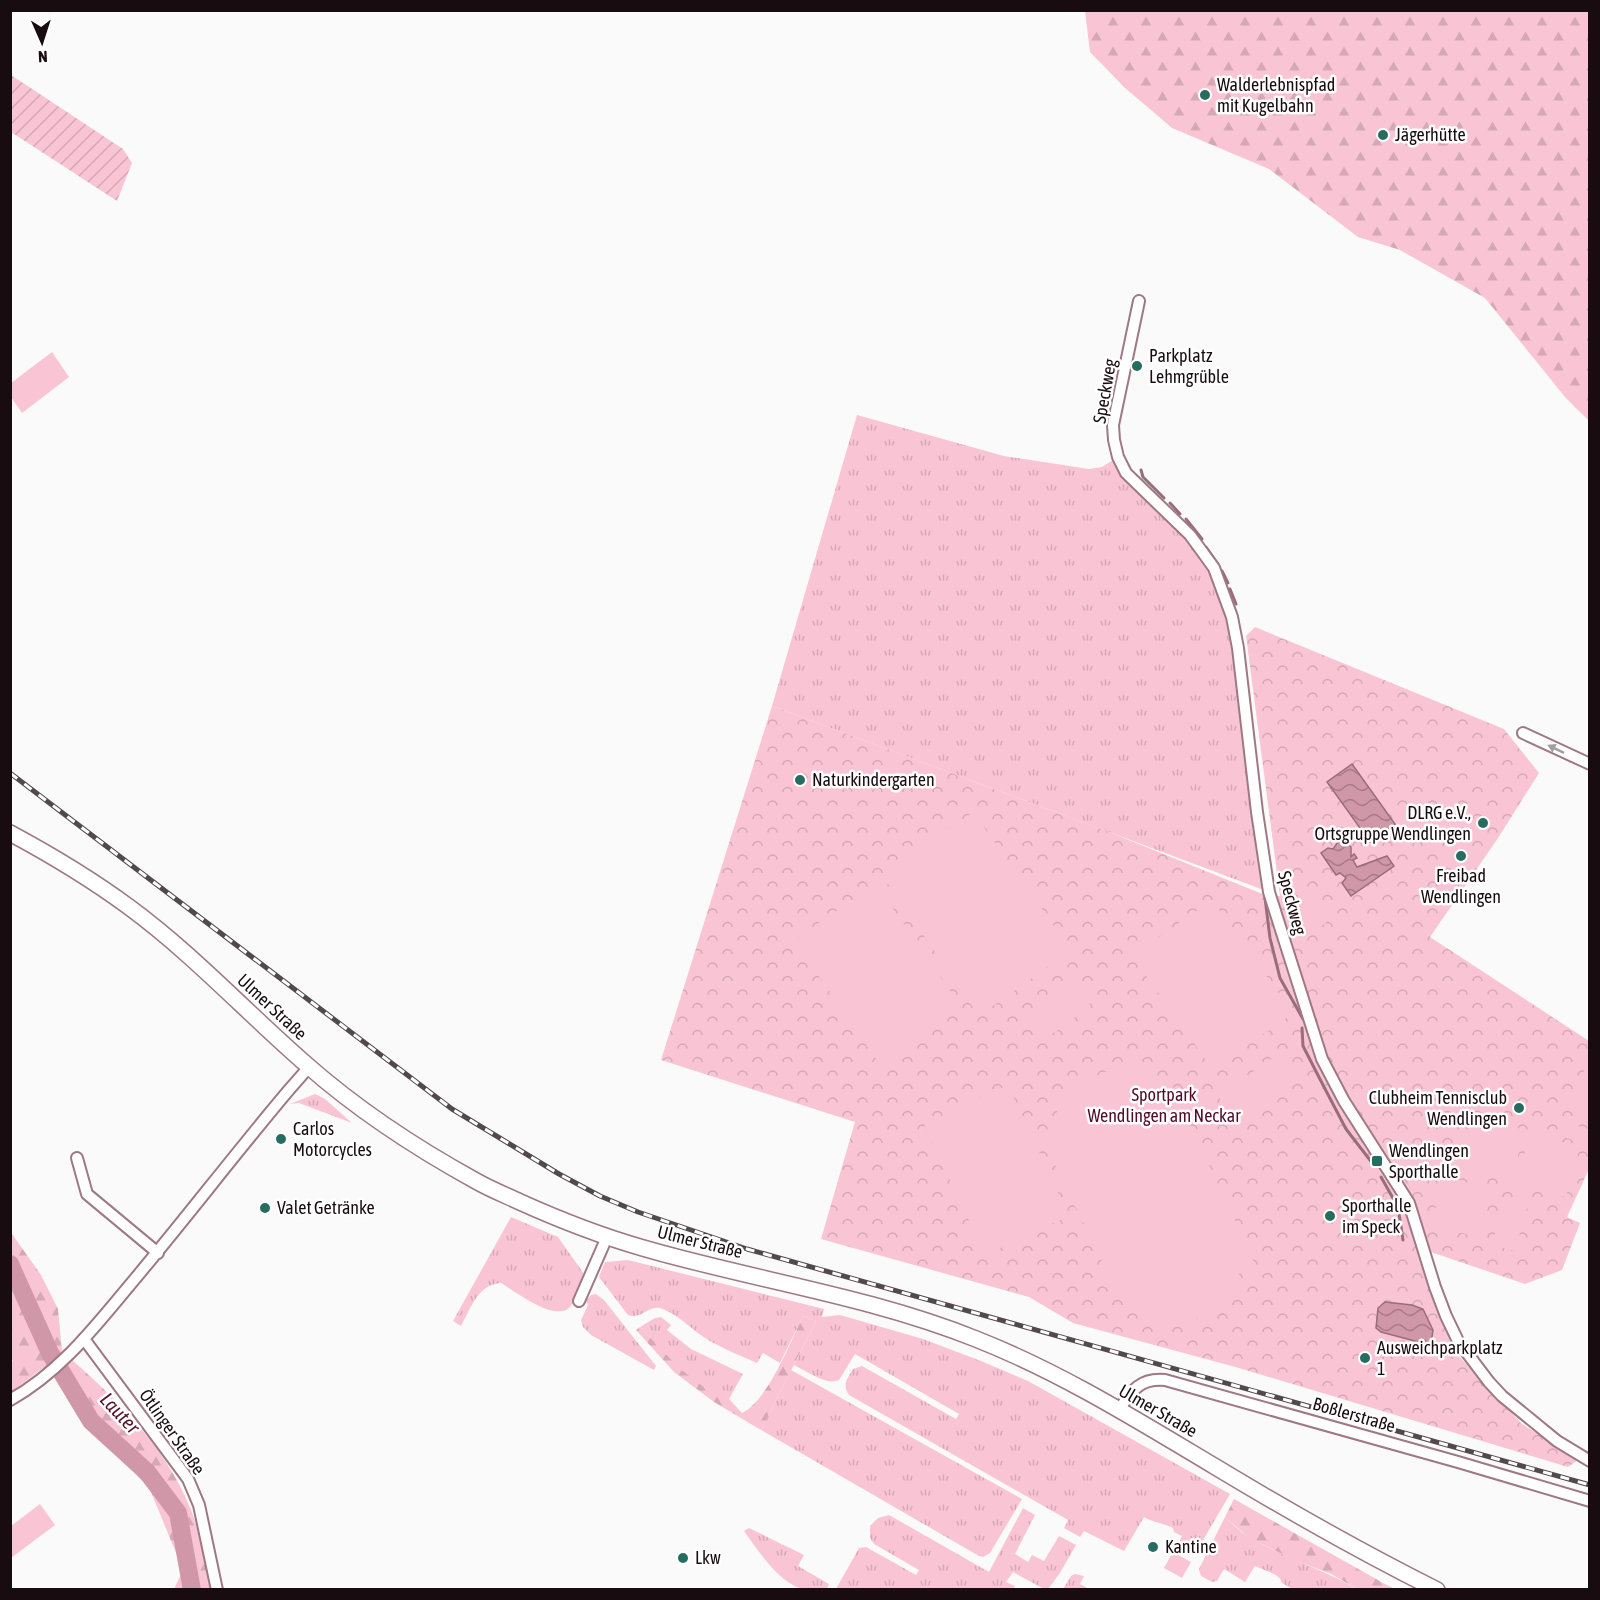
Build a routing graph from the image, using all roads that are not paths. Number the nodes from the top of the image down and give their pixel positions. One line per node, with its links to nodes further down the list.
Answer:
1 (1139, 301): 13 (street, Speckweg)
2 (1523, 733): 3 (street, one-way to 2)
3 (1590, 764)
4 (10, 833): 5 (main road, Ulmer Straße)
5 (309, 1067): 7 (main road, Ulmer Straße); 8 (street)
6 (77, 1158): 8 (street)
7 (607, 1237): 9 (street); 12 (main road, Ulmer Straße)
8 (158, 1253): 10 (street)
9 (579, 1302)
10 (84, 1340): 11 (street); 15 (street, Ötlinger Straße)
11 (10, 1400)
12 (1119, 1410): 14 (street, Boßlerstraße); 16 (main road, Ulmer Straße)
13 (1590, 1461)
14 (1590, 1501)
15 (217, 1590)
16 (1437, 1590)

